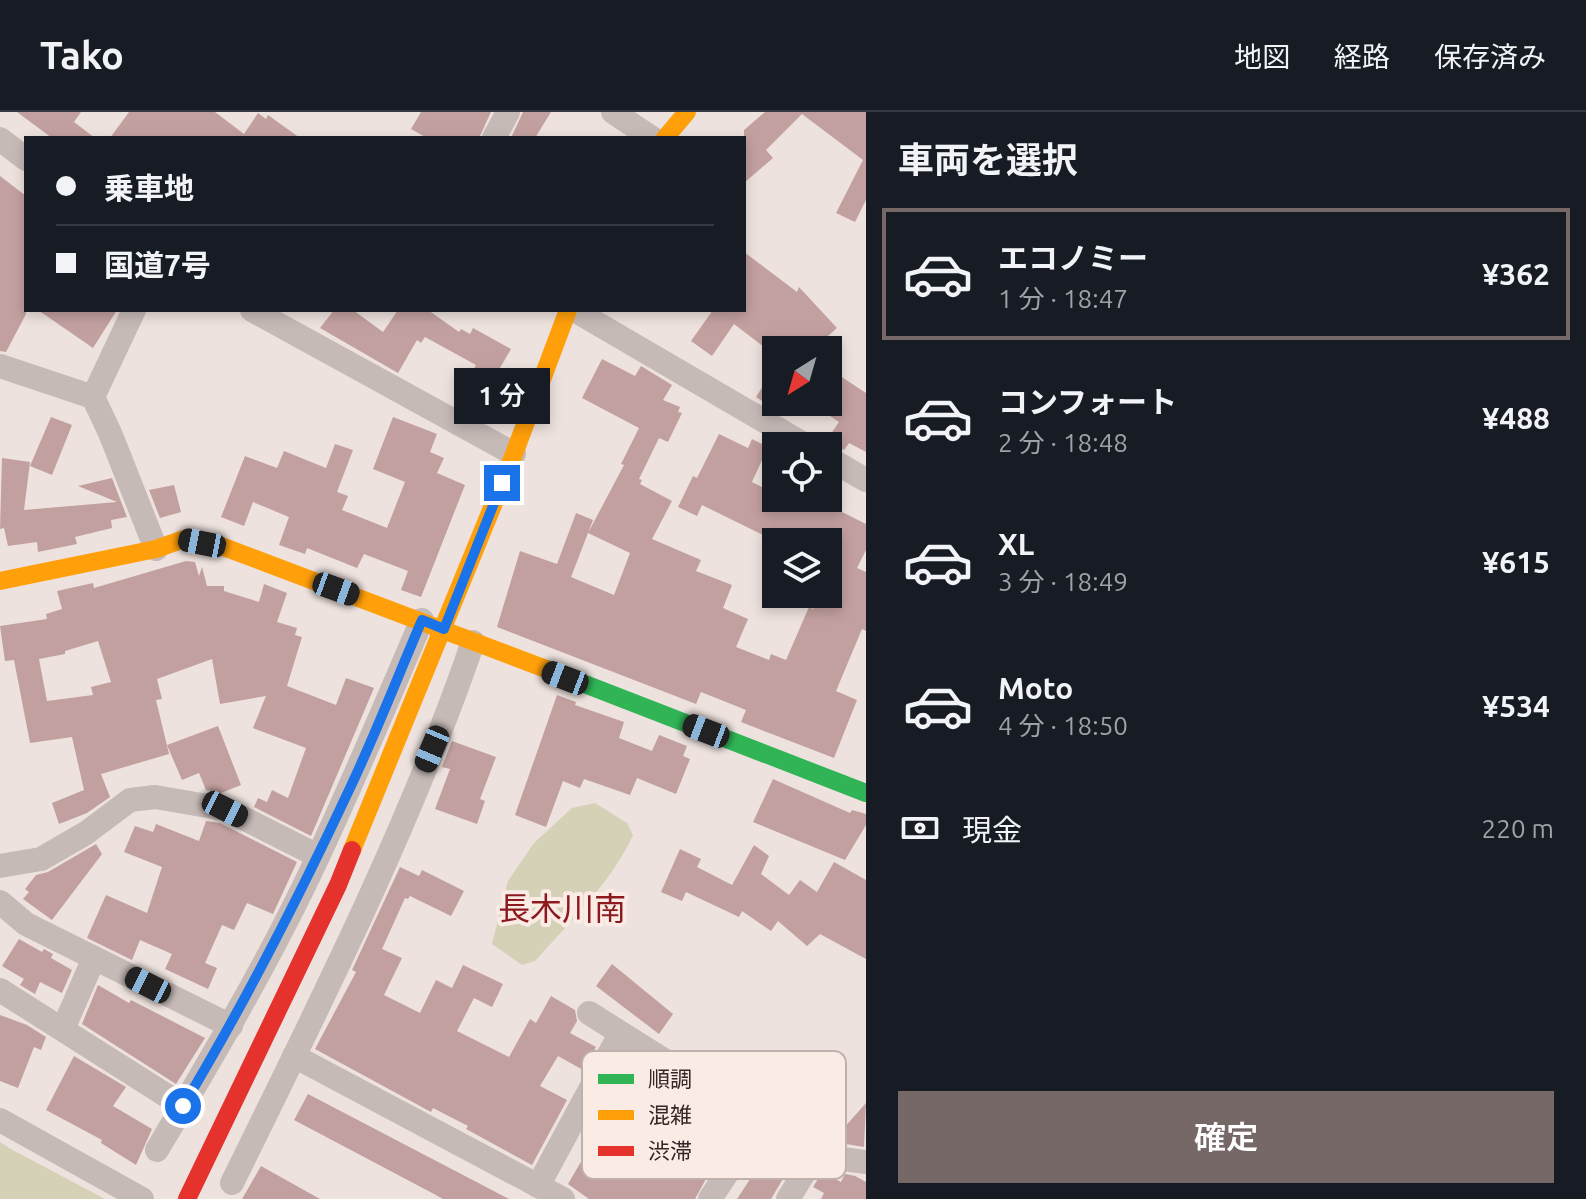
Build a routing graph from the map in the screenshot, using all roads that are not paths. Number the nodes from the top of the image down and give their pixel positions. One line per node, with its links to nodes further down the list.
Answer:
1 (508, 112): 4 (street)
2 (613, 112): 5 (street)
3 (687, 112): 6 (main road)
4 (495, 136)
5 (649, 136)
6 (667, 136)
7 (0, 139): 8 (street)
8 (24, 157)
9 (133, 312): 14 (street)
10 (256, 312): 16 (street)
11 (567, 312): 16 (main road)
12 (577, 312): 15 (street)
13 (0, 366): 14 (street)
14 (93, 397): 19 (street)
15 (783, 432)
16 (514, 454): 21 (main road)
17 (842, 466): 18 (street)
18 (866, 480)
19 (156, 549): 20 (main road); 21 (main road)
20 (0, 581)
21 (433, 625): 22 (main road); 24 (street); 47 (main road)
22 (473, 642): 23 (main road); 35 (street)
23 (866, 793)
24 (318, 856): 25 (street); 30 (street)
25 (0, 866)
26 (0, 902): 27 (street)
27 (94, 958): 30 (street); 31 (street)
28 (0, 990): 31 (street)
29 (589, 1013): 32 (street)
30 (231, 1026): 36 (street)
31 (63, 1029): 36 (street)
32 (620, 1034): 33 (street); 34 (street)
33 (611, 1051)
34 (647, 1051)
35 (294, 1056): 44 (street); 45 (street)
36 (183, 1106): 39 (street)
37 (582, 1106): 45 (street)
38 (0, 1120): 46 (street)
39 (157, 1150)
40 (846, 1159): 41 (street)
41 (866, 1162)
42 (723, 1179): 49 (street)
43 (800, 1179): 50 (street)
44 (232, 1183)
45 (538, 1186): 48 (street)
46 (142, 1199)
47 (187, 1199)
48 (563, 1199)
49 (710, 1199)
50 (788, 1199)

